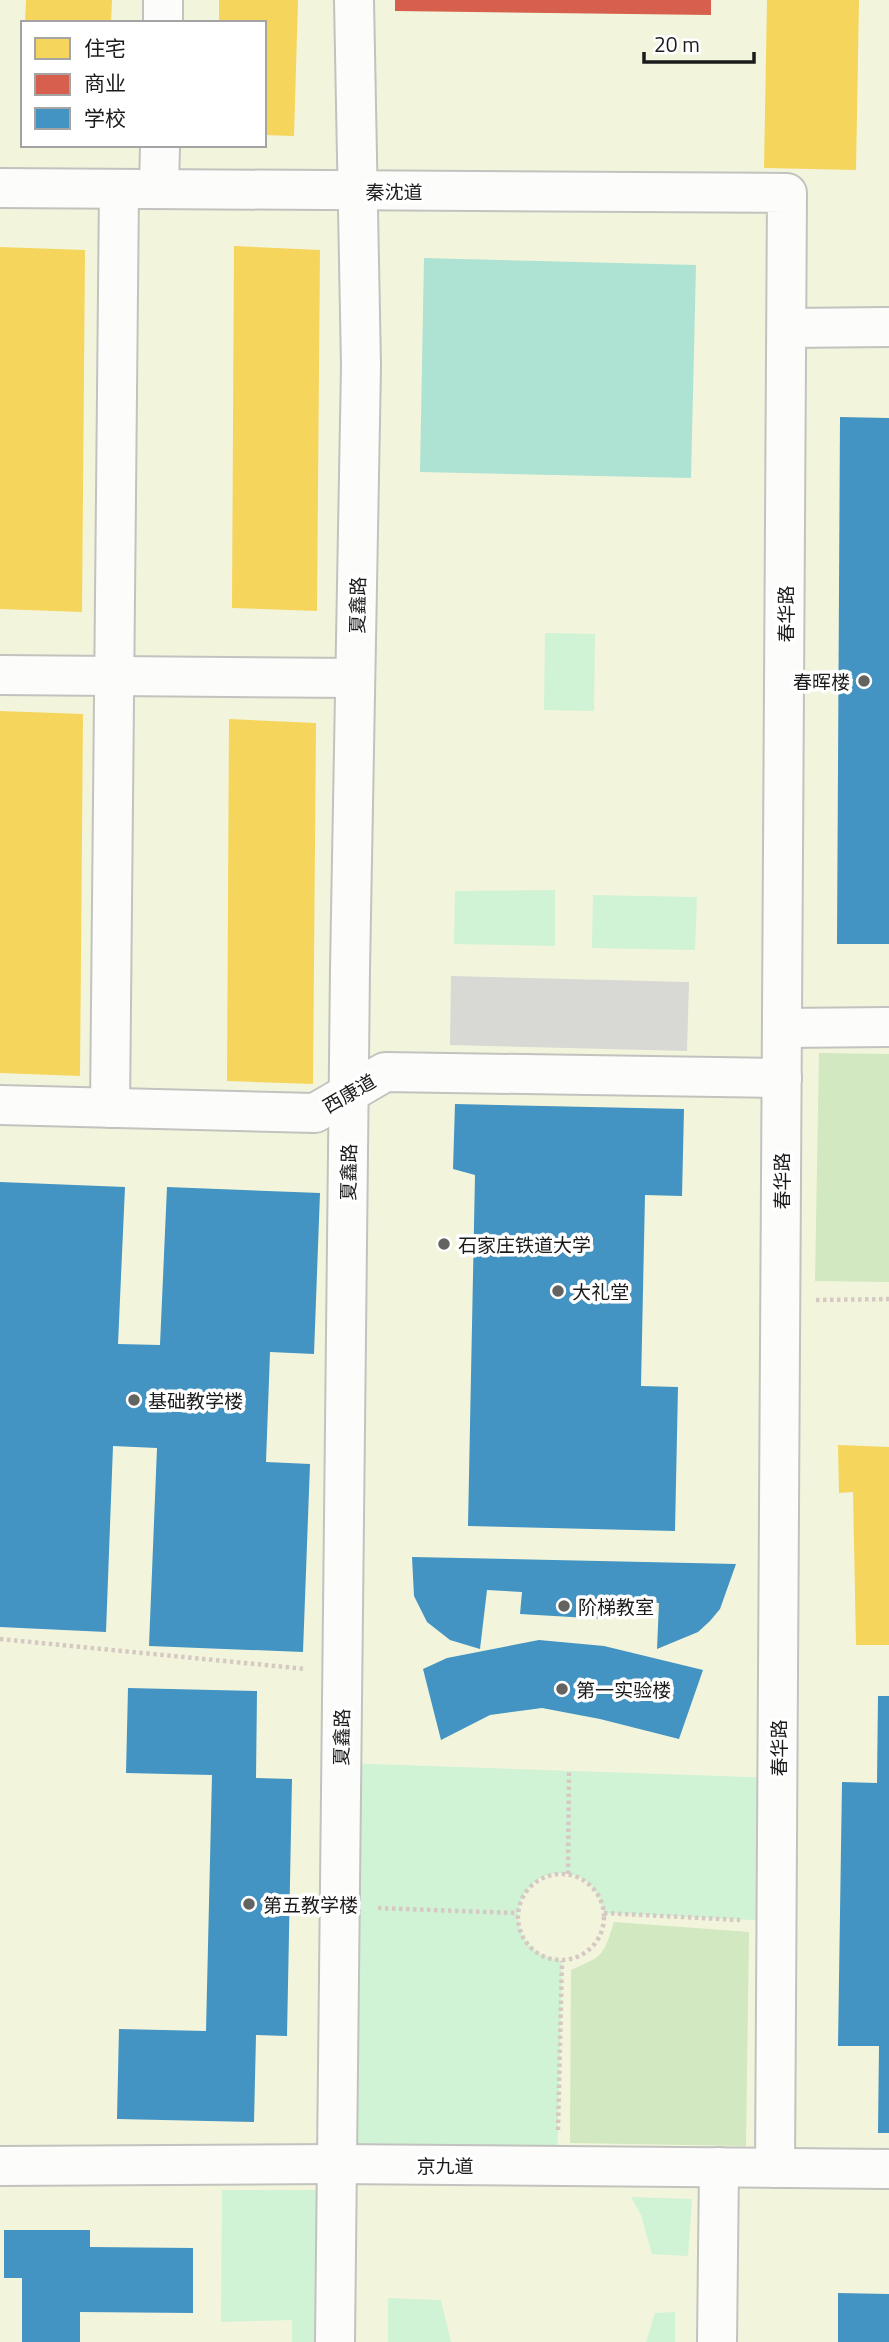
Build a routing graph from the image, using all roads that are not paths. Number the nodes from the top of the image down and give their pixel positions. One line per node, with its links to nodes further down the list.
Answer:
1 (163, 0): 3 (street)
2 (354, 0): 8 (street, 夏鑫路)
3 (163, 21)
4 (160, 147): 7 (street)
5 (0, 188): 6 (street, 秦沈道)
6 (119, 189): 7 (street, 秦沈道); 13 (street)
7 (159, 189): 8 (street, 秦沈道)
8 (358, 191): 9 (street, 秦沈道); 14 (street, 夏鑫路)
9 (788, 194): 11 (street, 春华路)
10 (889, 327): 11 (street)
11 (787, 328): 16 (street, 春华路)
12 (0, 675): 13 (street)
13 (115, 676): 14 (street); 20 (street)
14 (355, 678): 18 (street, 夏鑫路)
15 (889, 1027): 16 (street)
16 (782, 1028): 17 (street, 春华路)
17 (782, 1078): 18 (street, 西康道); 24 (street, 春华路)
18 (348, 1094): 20 (street, 西康道); 21 (street, 夏鑫路)
19 (0, 1105): 20 (street, 西康道)
20 (110, 1108)
21 (336, 2164): 22 (street, 京九道); 23 (street, 京九道); 26 (street, 夏鑫路)
22 (0, 2166)
23 (719, 2167): 24 (street, 京九道); 27 (street)
24 (775, 2168): 25 (street, 京九道)
25 (889, 2169)
26 (335, 2342)
27 (717, 2342)

